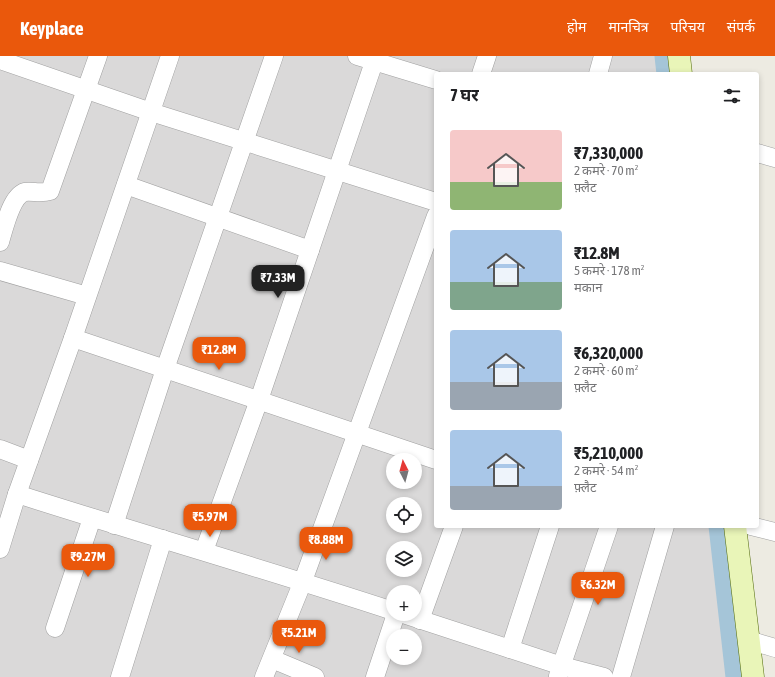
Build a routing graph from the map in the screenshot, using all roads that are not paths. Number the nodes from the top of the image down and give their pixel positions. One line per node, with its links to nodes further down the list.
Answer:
1 (98, 56): 14 (street)
2 (170, 56): 15 (street)
3 (274, 56): 16 (street)
4 (357, 56): 8 (street)
5 (487, 56): 10 (street)
6 (603, 56): 11 (street)
7 (679, 56): 12 (street)
8 (375, 59): 13 (street); 19 (street)
9 (0, 60): 14 (street)
10 (482, 72)
11 (599, 72)
12 (681, 72)
13 (434, 79)
14 (86, 90): 15 (street); 24 (street)
15 (152, 112): 16 (street); 20 (street)
16 (245, 141): 19 (street); 22 (street)
17 (759, 154): 18 (street)
18 (775, 158)
19 (338, 171): 21 (street); 25 (street)
20 (126, 185): 22 (street); 27 (street)
21 (434, 201)
22 (218, 218): 25 (street); 29 (street)
23 (434, 221): 31 (street)
24 (0, 242)
25 (310, 250): 30 (street)
26 (0, 271): 27 (street)
27 (87, 296): 28 (street)
28 (73, 338): 29 (street); 34 (street)
29 (165, 369): 30 (street); 37 (street)
30 (259, 400): 31 (street); 47 (street)
31 (356, 433): 33 (street); 48 (street)
32 (0, 449): 34 (street)
33 (434, 459)
34 (29, 460): 35 (street)
35 (17, 494): 36 (street); 46 (street)
36 (92, 518): 37 (street); 53 (street)
37 (114, 525): 45 (street)
38 (453, 528): 50 (street)
39 (549, 528): 56 (street)
40 (608, 528): 58 (street)
41 (664, 528): 64 (street)
42 (735, 528): 54 (street)
43 (759, 528): 44 (street)
44 (775, 532)
45 (163, 539): 47 (street); 59 (street)
46 (0, 549)
47 (204, 552): 48 (street)
48 (303, 581): 49 (street); 57 (street)
49 (386, 609)
50 (422, 614)
51 (394, 621): 62 (street)
52 (422, 621): 56 (street)
53 (55, 628)
54 (748, 640): 55 (street); 65 (street)
55 (775, 648)
56 (510, 649): 58 (street)
57 (272, 659): 60 (street); 61 (street)
58 (560, 671): 63 (street)
59 (120, 677)
60 (264, 677)
61 (315, 677)
62 (375, 677)
63 (604, 677)
64 (621, 677)
65 (753, 677)

